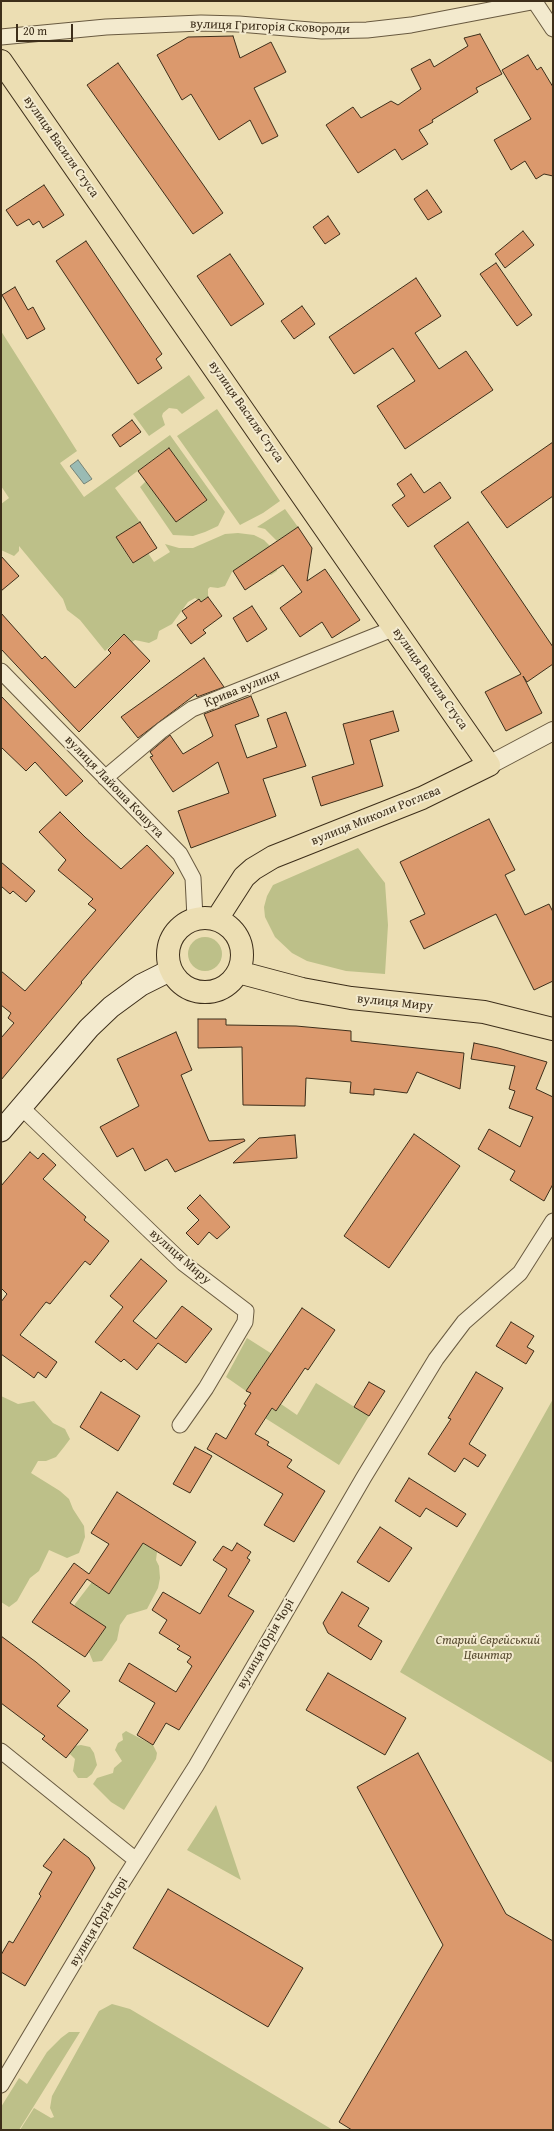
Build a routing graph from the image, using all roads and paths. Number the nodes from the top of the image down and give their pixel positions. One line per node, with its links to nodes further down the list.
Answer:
1 (536, 1): 2 (street); 3 (street, вулиця Григорія Сковороди)
2 (553, 29)
3 (1, 38)
4 (1, 61): 5 (main road, вулиця Василя Стуса)
5 (395, 628): 8 (main road, вулиця Василя Стуса); 9 (street, Крива вулиця)
6 (1, 671): 9 (street, вулиця Лайоша Кошута)
7 (553, 731): 8 (street, вулиця Миколи Роглєва)
8 (490, 765): 11 (main road, вулиця Миколи Роглєва)
9 (105, 778): 10 (street, вулиця Лайоша Кошута)
10 (195, 918): 11 (main road); 12 (main road)
11 (217, 919): 13 (main road)
12 (171, 970): 13 (main road); 15 (main road)
13 (238, 972): 14 (main road, вулиця Миру)
14 (553, 1029)
15 (22, 1108): 16 (main road); 18 (street, вулиця Миру)
16 (1, 1131)
17 (553, 1221): 20 (street, вулиця Юрія Чорі)
18 (180, 1425)
19 (1, 1751): 20 (street)
20 (136, 1860): 21 (street, вулиця Юрія Чорі)
21 (1, 2085)

